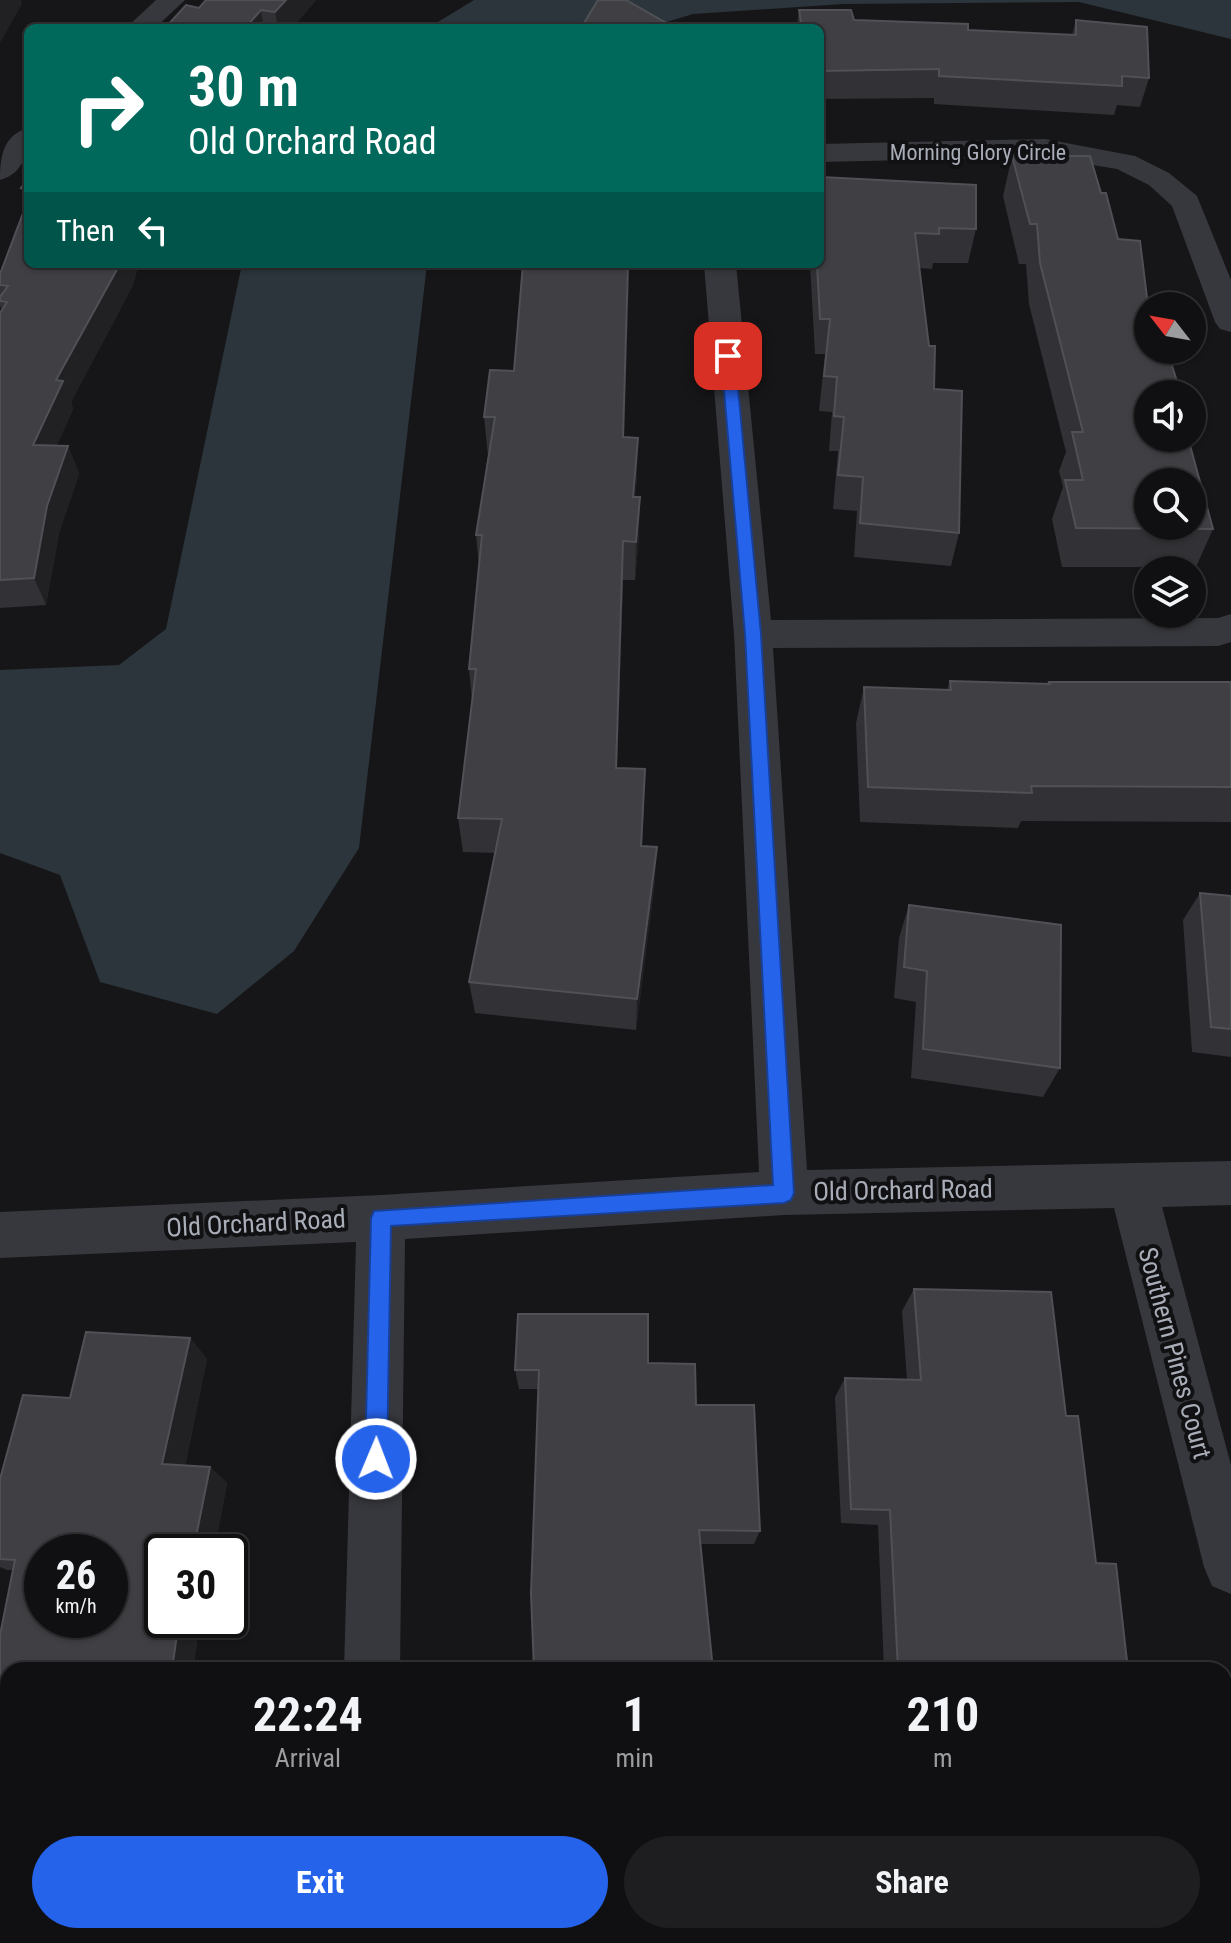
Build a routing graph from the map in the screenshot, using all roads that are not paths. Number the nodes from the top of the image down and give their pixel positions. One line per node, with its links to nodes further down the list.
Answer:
1 (172, 0): 2 (street)
2 (144, 24)
3 (24, 142): 5 (street)
4 (824, 153): 7 (street, Morning Glory Circle)
5 (0, 170)
6 (720, 268): 9 (street)
7 (1231, 322)
8 (1231, 628): 9 (street)
9 (753, 634): 12 (street)
10 (1231, 1183): 11 (street, Old Orchard Road)
11 (1132, 1185): 12 (street, Old Orchard Road); 15 (street, Southern Pines Court)
12 (784, 1193): 13 (street, Old Orchard Road)
13 (381, 1218): 14 (street, Old Orchard Road); 16 (street)
14 (0, 1235)
15 (1231, 1567)
16 (372, 1662)

